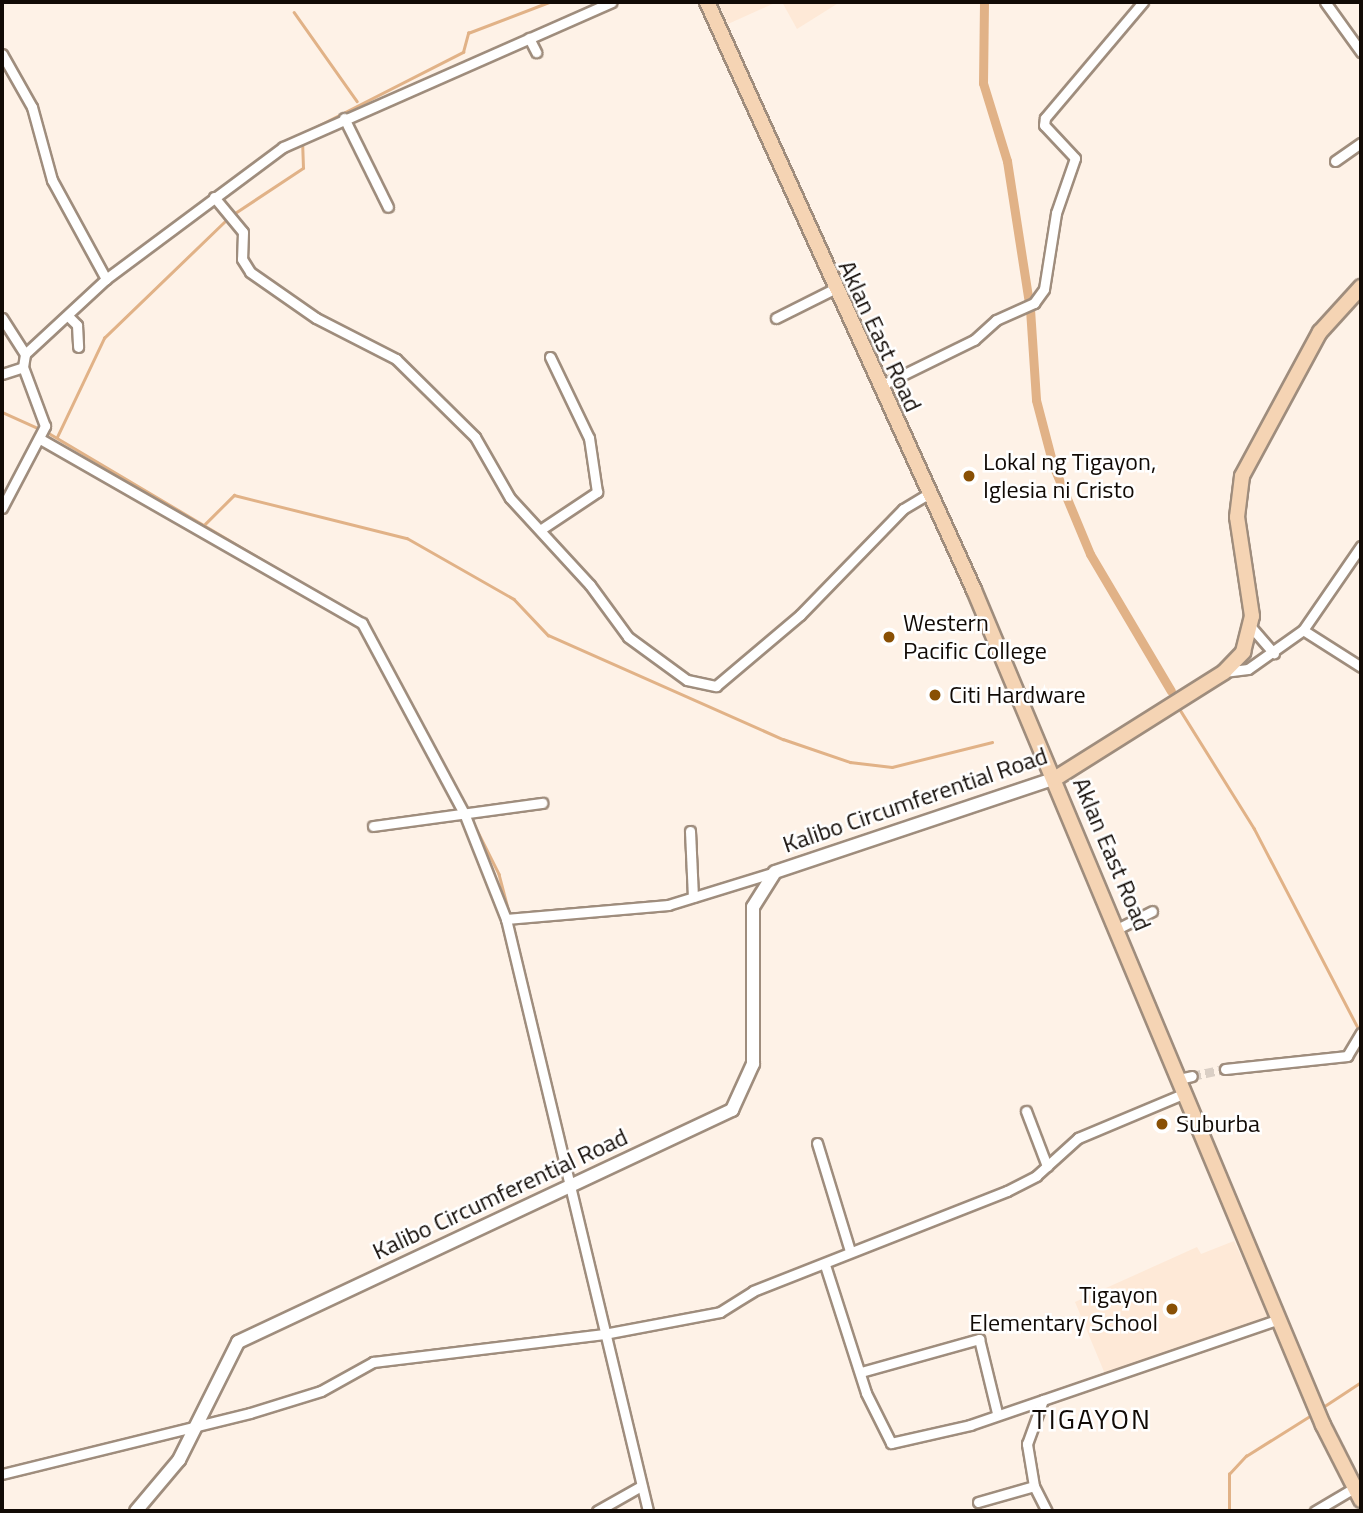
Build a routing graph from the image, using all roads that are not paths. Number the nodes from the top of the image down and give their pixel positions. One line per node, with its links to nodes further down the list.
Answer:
1 (611, 2): 5 (street)
2 (707, 2): 16 (main road, Aklan East Road)
3 (1143, 2): 25 (street)
4 (1325, 2): 7 (street)
5 (529, 38): 6 (street); 9 (street)
6 (536, 52)
7 (1361, 52)
8 (2, 54): 14 (street)
9 (344, 118): 12 (street); 13 (street)
10 (1361, 143): 11 (street)
11 (1335, 161)
12 (214, 197): 14 (street); 29 (street)
13 (388, 207)
14 (106, 279): 17 (street)
15 (1361, 287): 31 (main road)
16 (834, 289): 19 (street); 25 (main road, Aklan East Road)
17 (68, 316): 20 (street); 21 (street)
18 (2, 318): 21 (street)
19 (776, 318)
20 (78, 347)
21 (24, 355): 23 (street)
22 (550, 357): 29 (street)
23 (23, 367): 24 (street); 26 (street)
24 (2, 374)
25 (880, 386): 27 (main road, Aklan East Road)
26 (42, 440): 28 (street); 38 (street)
27 (928, 494): 29 (street); 36 (main road, Aklan East Road)
28 (2, 509)
29 (540, 530)
30 (1361, 547): 32 (street)
31 (1251, 627): 33 (street); 35 (main road, Kalibo Circumferential Road)
32 (1303, 630): 33 (street); 34 (street)
33 (1274, 653): 35 (street)
34 (1361, 667)
35 (1224, 672): 36 (main road, Kalibo Circumferential Road)
36 (1056, 778): 41 (main road, Kalibo Circumferential Road); 45 (main road, Aklan East Road)
37 (542, 803): 38 (street)
38 (464, 813): 39 (street); 44 (street)
39 (373, 826)
40 (690, 831): 42 (street)
41 (775, 872): 42 (street); 52 (main road, Kalibo Circumferential Road)
42 (693, 897): 44 (street)
43 (1152, 911): 45 (street)
44 (506, 919): 52 (street)
45 (1119, 928): 48 (main road, Aklan East Road)
46 (1361, 1033): 47 (street)
47 (1225, 1069)
48 (1186, 1083): 51 (street); 55 (main road, Aklan East Road)
49 (1026, 1111): 51 (street)
50 (817, 1143): 53 (street)
51 (1047, 1166): 53 (street)
52 (570, 1187): 56 (street); 60 (main road, Kalibo Circumferential Road)
53 (850, 1251): 54 (street)
54 (825, 1265): 56 (street); 57 (street)
55 (1279, 1319): 58 (street); 64 (main road, Aklan East Road)
56 (604, 1334): 60 (street); 62 (street)
57 (861, 1372): 59 (street); 59 (street)
58 (1043, 1401): 59 (street); 63 (street)
59 (997, 1413)
60 (198, 1422): 61 (street); 66 (main road, Kalibo Circumferential Road)
61 (2, 1474)
62 (641, 1486): 67 (street); 68 (street)
63 (1034, 1486): 65 (street); 69 (street)
64 (1357, 1487): 70 (street)
65 (978, 1503)
66 (136, 1511)
67 (597, 1511)
68 (648, 1511)
69 (1047, 1511)
70 (1315, 1511)

